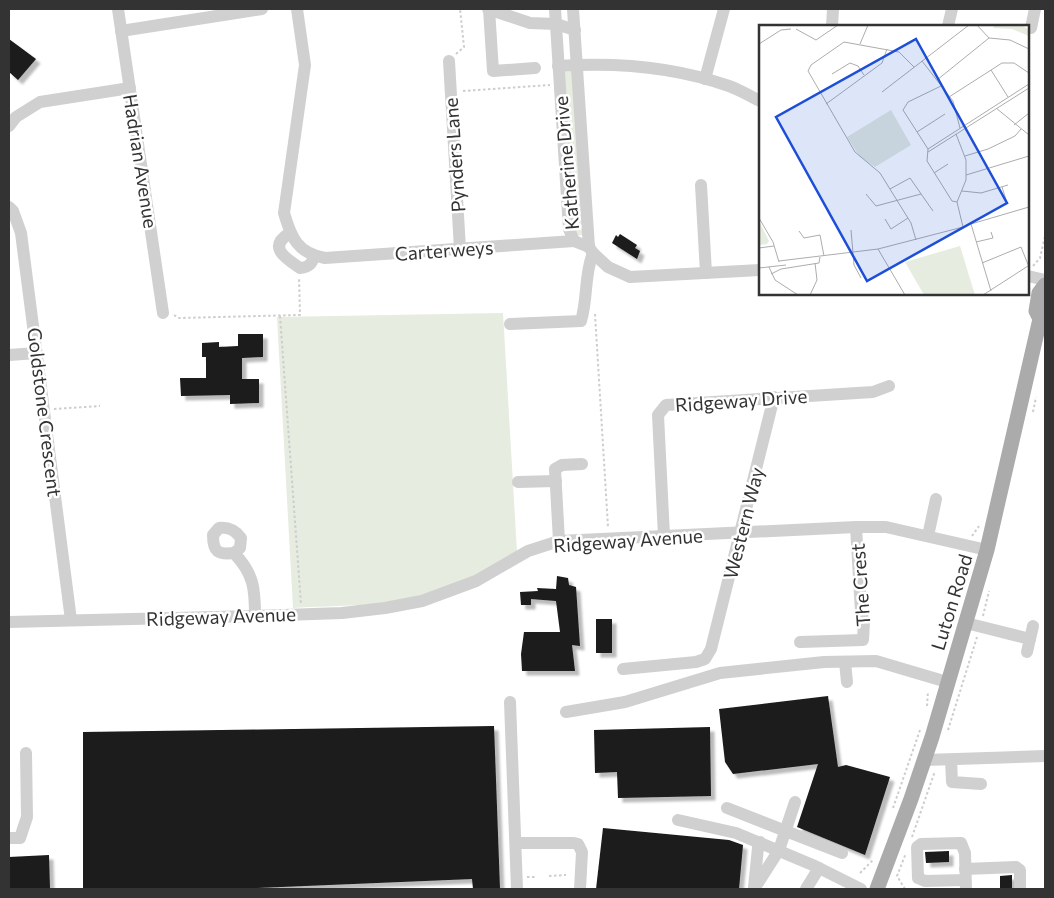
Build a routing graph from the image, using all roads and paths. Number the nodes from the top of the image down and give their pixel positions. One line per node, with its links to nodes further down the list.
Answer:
1 (118, 9): 18 (street, Hadrian Avenue)
2 (257, 9): 18 (street)
3 (297, 9): 31 (street)
4 (460, 9): 19 (path)
5 (489, 9): 12 (street); 22 (street)
6 (555, 9): 13 (street, Katherine Drive)
7 (573, 9): 17 (street, Katherine Drive)
8 (724, 9): 23 (street)
9 (833, 9): 14 (street)
10 (952, 9): 15 (street)
11 (1035, 9): 16 (street)
12 (508, 12): 13 (street)
13 (556, 24): 17 (street); 21 (street, Katherine Drive)
14 (832, 25)
15 (948, 25)
16 (1031, 28)
17 (575, 30): 20 (street, Katherine Drive)
18 (121, 31): 25 (street, Hadrian Avenue)
19 (449, 61): 26 (street, Pynders Lane)
20 (577, 65): 21 (street); 23 (street); 35 (street, Katherine Drive)
21 (558, 66): 33 (street, Katherine Drive)
22 (535, 68)
23 (705, 79): 27 (street)
24 (554, 85): 26 (path)
25 (130, 88): 28 (street); 44 (street, Hadrian Avenue)
26 (450, 92): 34 (street, Pynders Lane)
27 (759, 101)
28 (9, 126)
29 (701, 185): 40 (street)
30 (9, 207): 48 (street, Goldstone Crescent)
31 (290, 233): 36 (street); 37 (street)
32 (1045, 236): 39 (path)
33 (574, 241): 34 (street, Carterweys); 35 (street, Katherine Drive)
34 (460, 249): 36 (street, Carterweys)
35 (591, 250): 40 (street); 43 (street)
36 (314, 256): 37 (street)
37 (300, 268): 45 (path)
38 (759, 270): 40 (street)
39 (1030, 271): 41 (street)
40 (706, 273)
41 (1045, 280)
42 (1045, 285): 46 (main road, Luton Road)
43 (585, 295): 47 (street); 62 (path)
44 (163, 313): 45 (path)
45 (280, 316): 66 (path)
46 (1043, 316): 64 (main road, Luton Road)
47 (510, 324)
48 (37, 353): 49 (street); 53 (street, Goldstone Crescent)
49 (9, 355)
50 (889, 386): 51 (street, Ridgeway Drive)
51 (774, 397): 59 (street, Western Way); 60 (street, Ridgeway Drive)
52 (100, 406): 53 (path)
53 (44, 410): 68 (street, Goldstone Crescent)
54 (582, 464): 55 (street)
55 (555, 475): 56 (street); 63 (street)
56 (518, 482)
57 (936, 499): 61 (street)
58 (856, 527): 59 (street, Ridgeway Avenue); 61 (street, Ridgeway Avenue); 71 (street, The Crest)
59 (741, 532): 60 (street, Ridgeway Avenue); 74 (street, Western Way)
60 (664, 536): 62 (street, Ridgeway Avenue)
61 (928, 536): 64 (street, Ridgeway Avenue)
62 (608, 539): 63 (street, Ridgeway Avenue)
63 (559, 541): 66 (street, Ridgeway Avenue)
64 (987, 550): 70 (main road, Luton Road)
65 (234, 553): 67 (street)
66 (302, 613): 67 (street, Ridgeway Avenue)
67 (254, 616): 68 (street, Ridgeway Avenue)
68 (71, 620): 69 (street, Ridgeway Avenue)
69 (9, 622)
70 (966, 623): 72 (street); 76 (main road, Luton Road)
71 (800, 642)
72 (1027, 652)
73 (845, 662): 75 (street); 76 (street); 80 (street)
74 (623, 669)
75 (847, 682)
76 (947, 682): 84 (main road, Luton Road)
77 (928, 691): 79 (path)
78 (510, 702): 94 (street)
79 (927, 711)
80 (566, 712)
81 (920, 729): 89 (path)
82 (26, 753): 92 (street)
83 (1045, 756): 85 (street)
84 (925, 760): 85 (street); 111 (main road, Luton Road)
85 (951, 760): 86 (street)
86 (981, 784)
87 (794, 802): 91 (street)
88 (727, 808): 91 (street)
89 (892, 812)
90 (678, 820): 93 (street)
91 (785, 831): 95 (street); 96 (street)
92 (9, 838)
93 (760, 842): 95 (street); 108 (street)
94 (516, 843): 106 (street); 107 (street)
95 (779, 850): 98 (street); 108 (street)
96 (842, 853)
97 (876, 858): 99 (path)
98 (819, 868): 109 (street); 110 (street)
99 (860, 873)
100 (566, 875): 101 (path)
101 (549, 876)
102 (897, 876): 112 (path)
103 (522, 877): 104 (path)
104 (536, 877)
105 (965, 879): 105 (street); 113 (street)
106 (517, 889)
107 (580, 889)
108 (754, 889)
109 (806, 889)
110 (861, 889)
111 (876, 889)
112 (905, 889)
113 (1020, 889)

